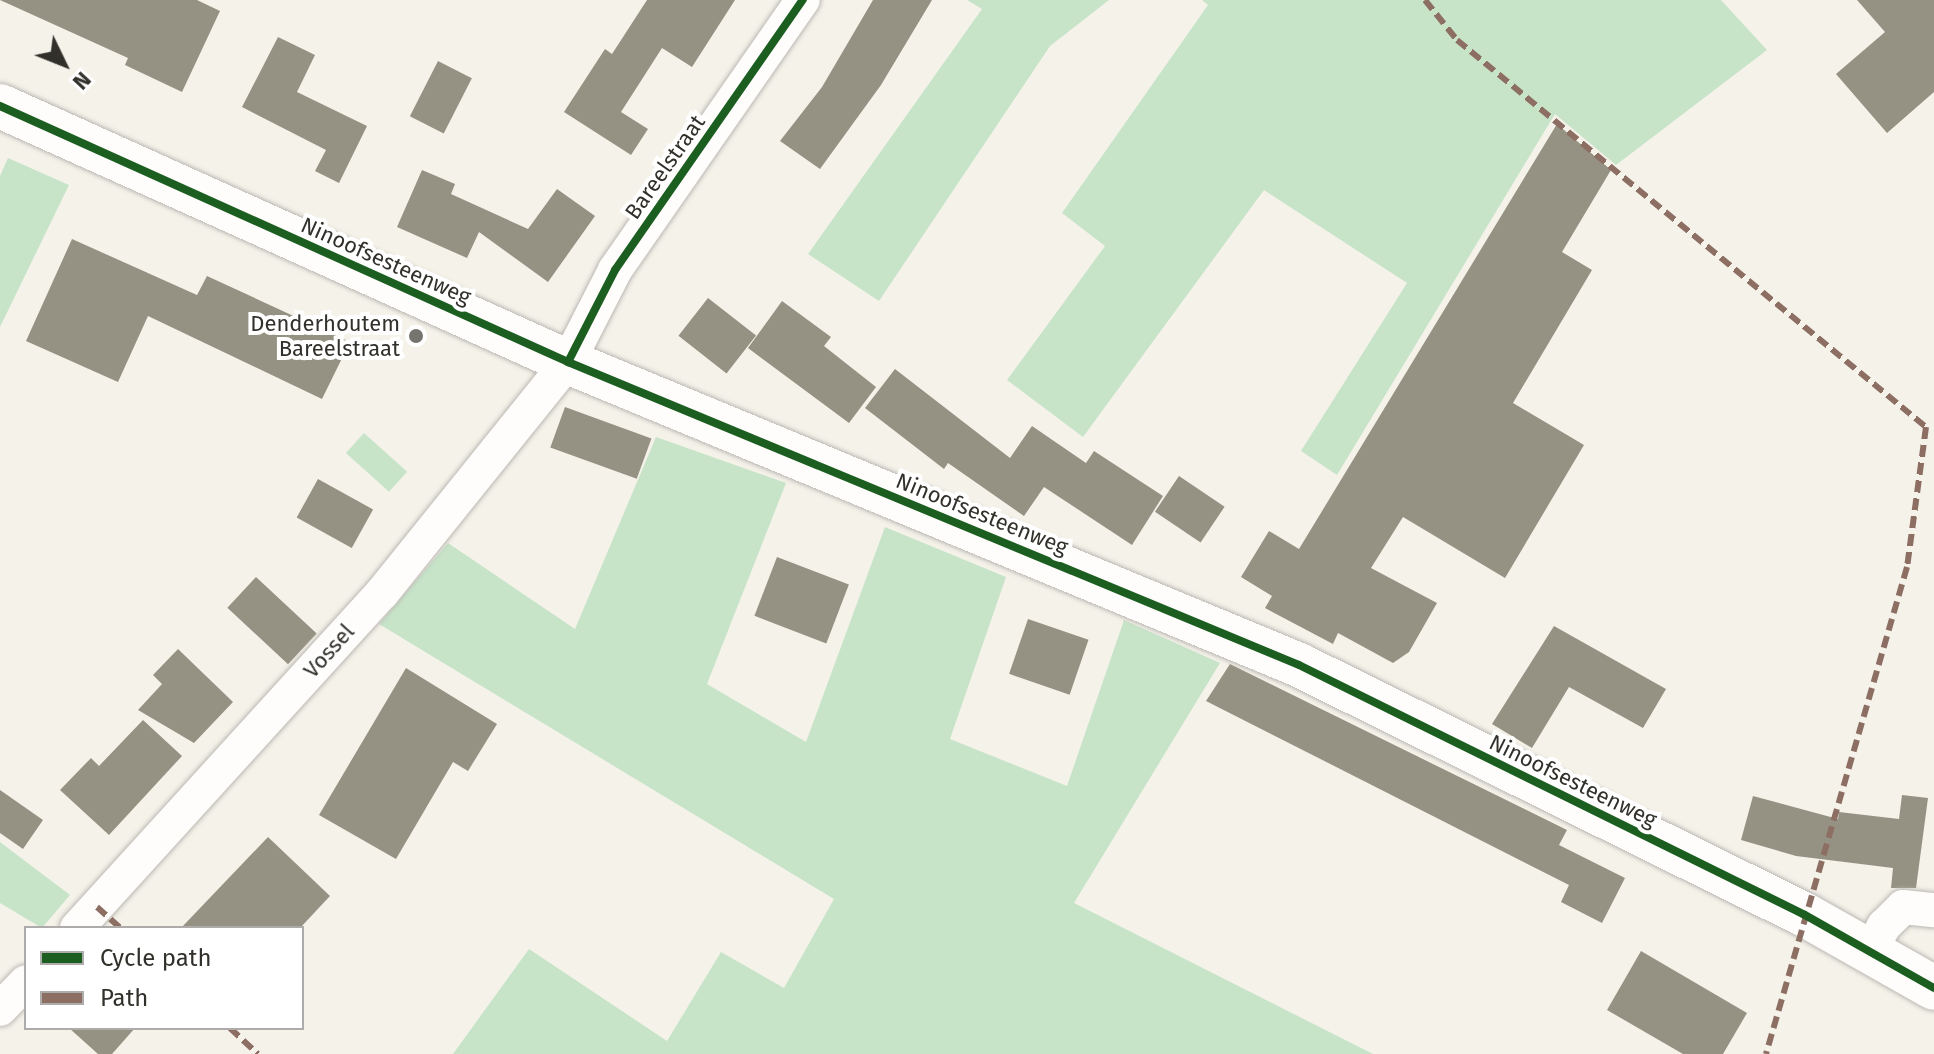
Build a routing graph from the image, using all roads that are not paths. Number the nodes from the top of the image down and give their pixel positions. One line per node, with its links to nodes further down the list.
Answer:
1 (803, 0): 3 (street, Bareelstraat)
2 (0, 106): 3 (street, Ninoofsesteenweg)
3 (568, 362): 5 (street, Vossel); 6 (street, Ninoofsesteenweg)
4 (1934, 910): 6 (street)
5 (79, 926)
6 (1870, 952): 8 (street, Ninoofsesteenweg)
7 (24, 984): 9 (street)
8 (1934, 988)
9 (0, 1009)

